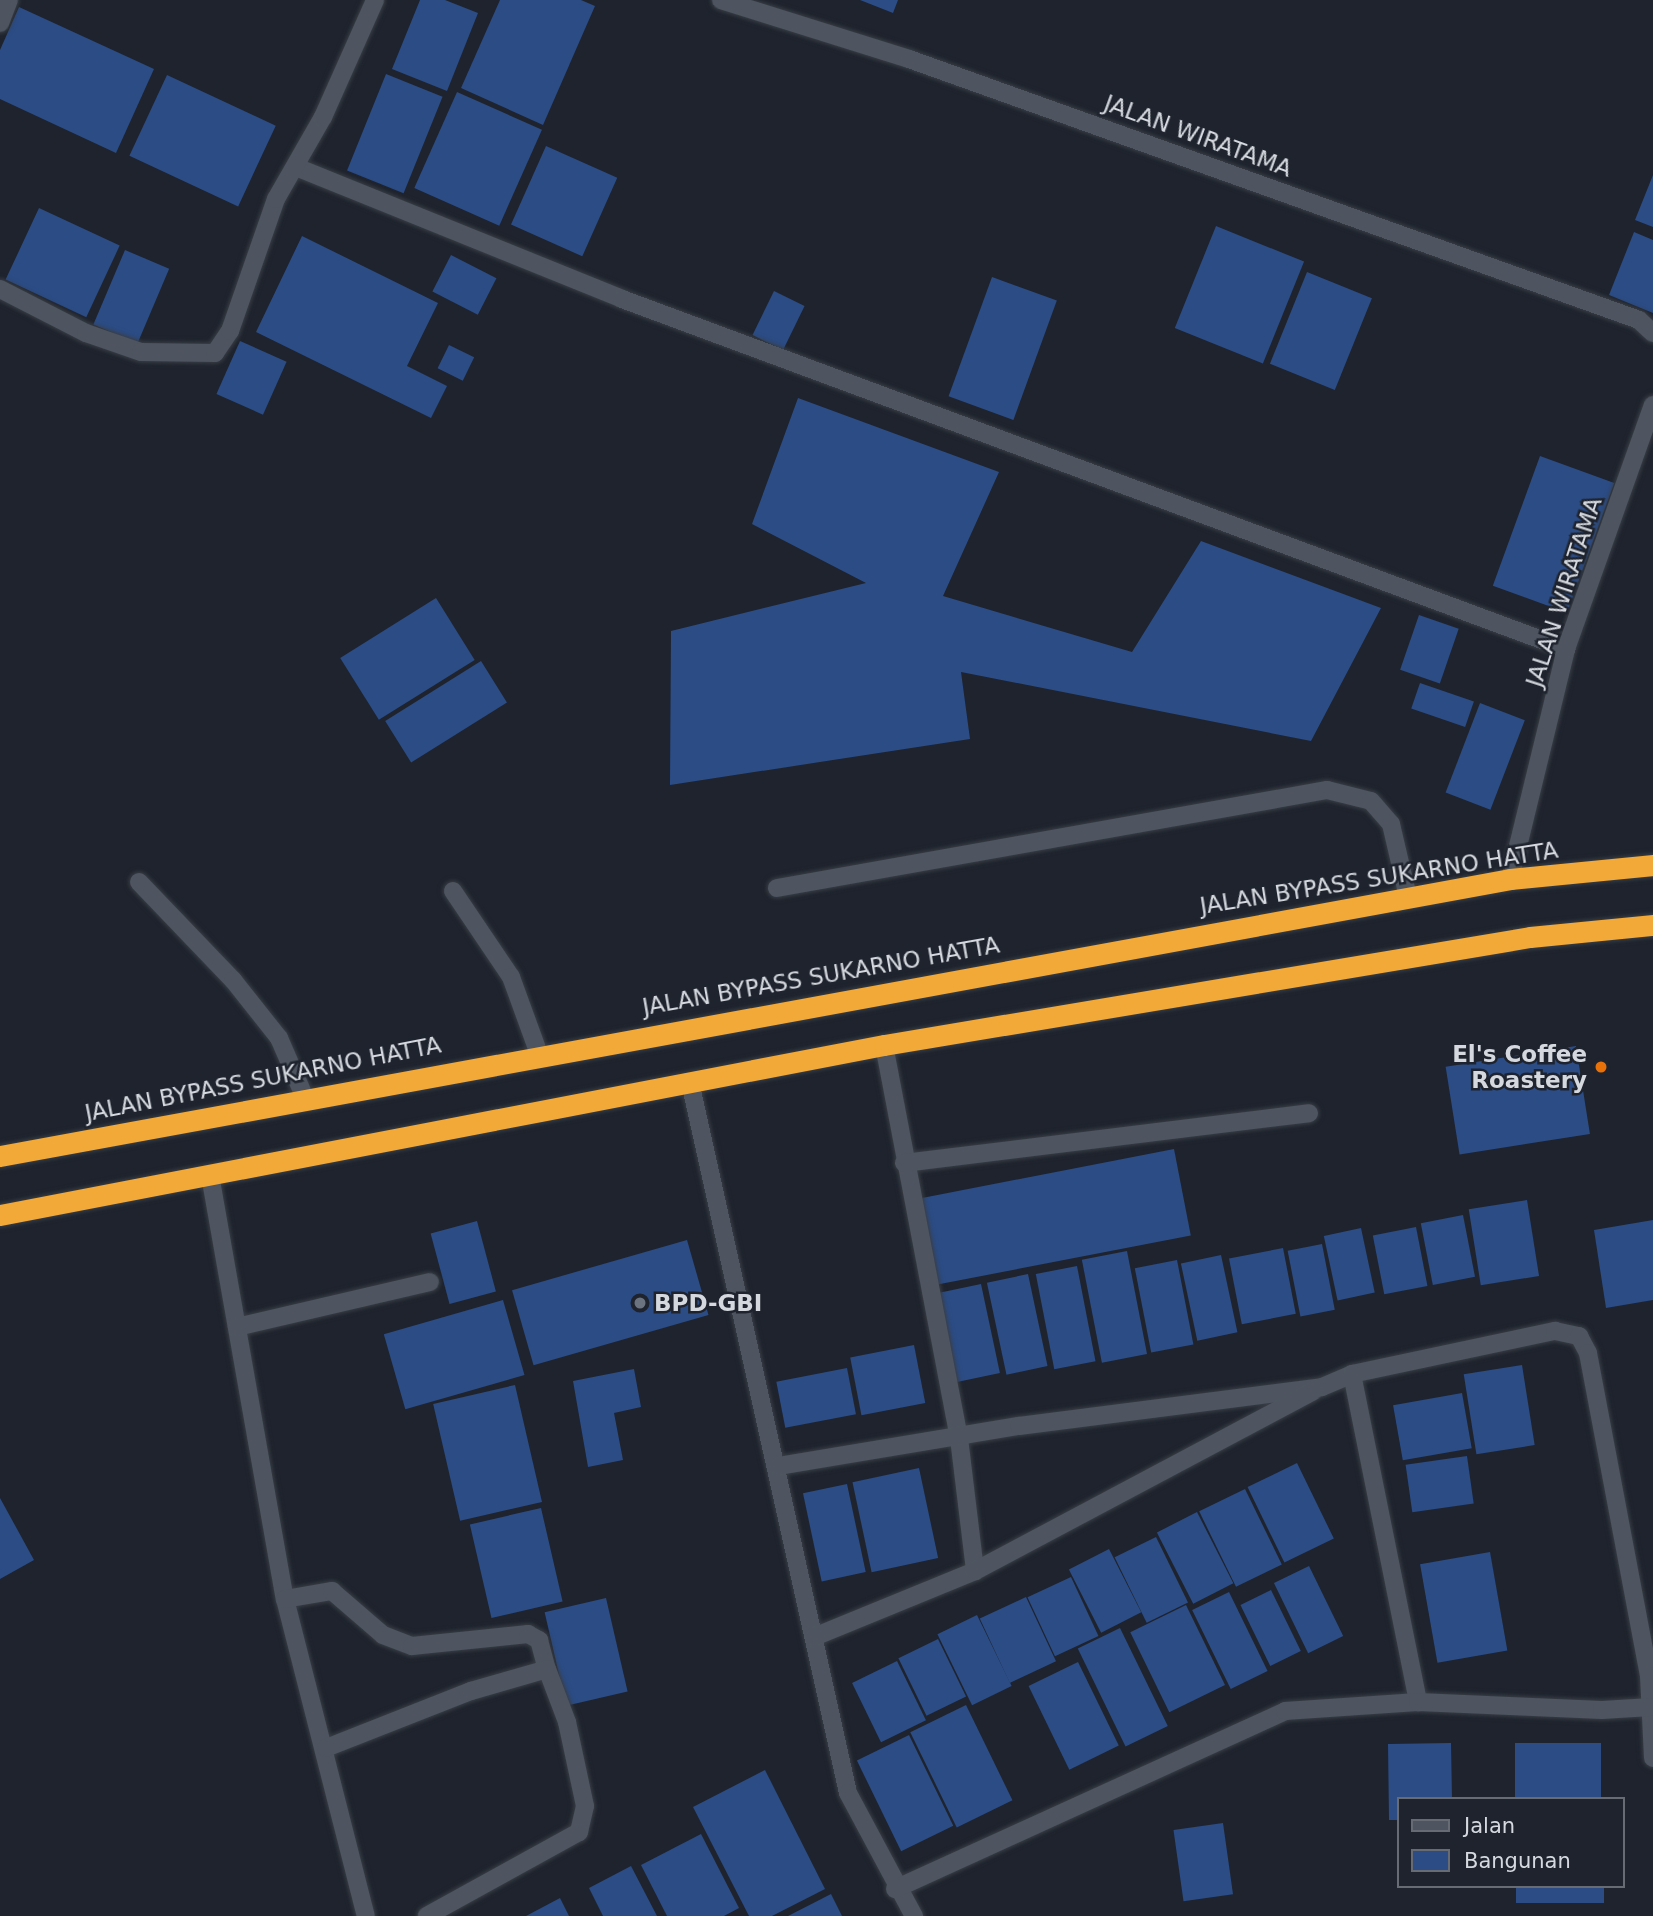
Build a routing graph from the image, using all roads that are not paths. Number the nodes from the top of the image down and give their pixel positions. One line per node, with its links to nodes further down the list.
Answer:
1 (9, 0): 4 (street)
2 (375, 0): 5 (street)
3 (721, 0): 7 (street, JALAN WIRATAMA)
4 (0, 23)
5 (296, 167): 6 (street); 9 (street)
6 (0, 289)
7 (1653, 333)
8 (1653, 405): 9 (street, JALAN WIRATAMA)
9 (1566, 649): 11 (street, JALAN WIRATAMA)
10 (1653, 865): 11 (highway, JALAN BYPASS SUKARNO HATTA)
11 (1510, 879): 15 (highway, JALAN BYPASS SUKARNO HATTA)
12 (139, 882): 20 (street)
13 (777, 888): 15 (street)
14 (453, 891): 18 (street)
15 (1408, 898): 18 (highway, JALAN BYPASS SUKARNO HATTA)
16 (1653, 925): 17 (highway)
17 (884, 1045): 19 (highway); 23 (street)
18 (538, 1054): 20 (highway, JALAN BYPASS SUKARNO HATTA)
19 (690, 1082): 24 (highway); 31 (street)
20 (305, 1098): 22 (highway, JALAN BYPASS SUKARNO HATTA)
21 (1309, 1113): 23 (street)
22 (0, 1156)
23 (904, 1163): 30 (street)
24 (210, 1175): 25 (highway); 27 (street)
25 (0, 1216)
26 (430, 1282): 27 (street)
27 (237, 1327): 33 (street)
28 (1352, 1374): 29 (street); 36 (street); 37 (street)
29 (1322, 1387): 30 (street); 32 (street)
30 (959, 1437): 31 (street); 32 (street)
31 (779, 1466): 34 (street)
32 (975, 1571): 34 (street)
33 (285, 1599): 35 (street); 38 (street)
34 (814, 1637): 40 (street)
35 (547, 1669): 38 (street); 42 (street)
36 (1418, 1702): 37 (street); 40 (street)
37 (1651, 1707): 39 (street)
38 (326, 1748): 41 (street)
39 (1653, 1758)
40 (895, 1889): 43 (street)
41 (366, 1916)
42 (427, 1916)
43 (914, 1916)

